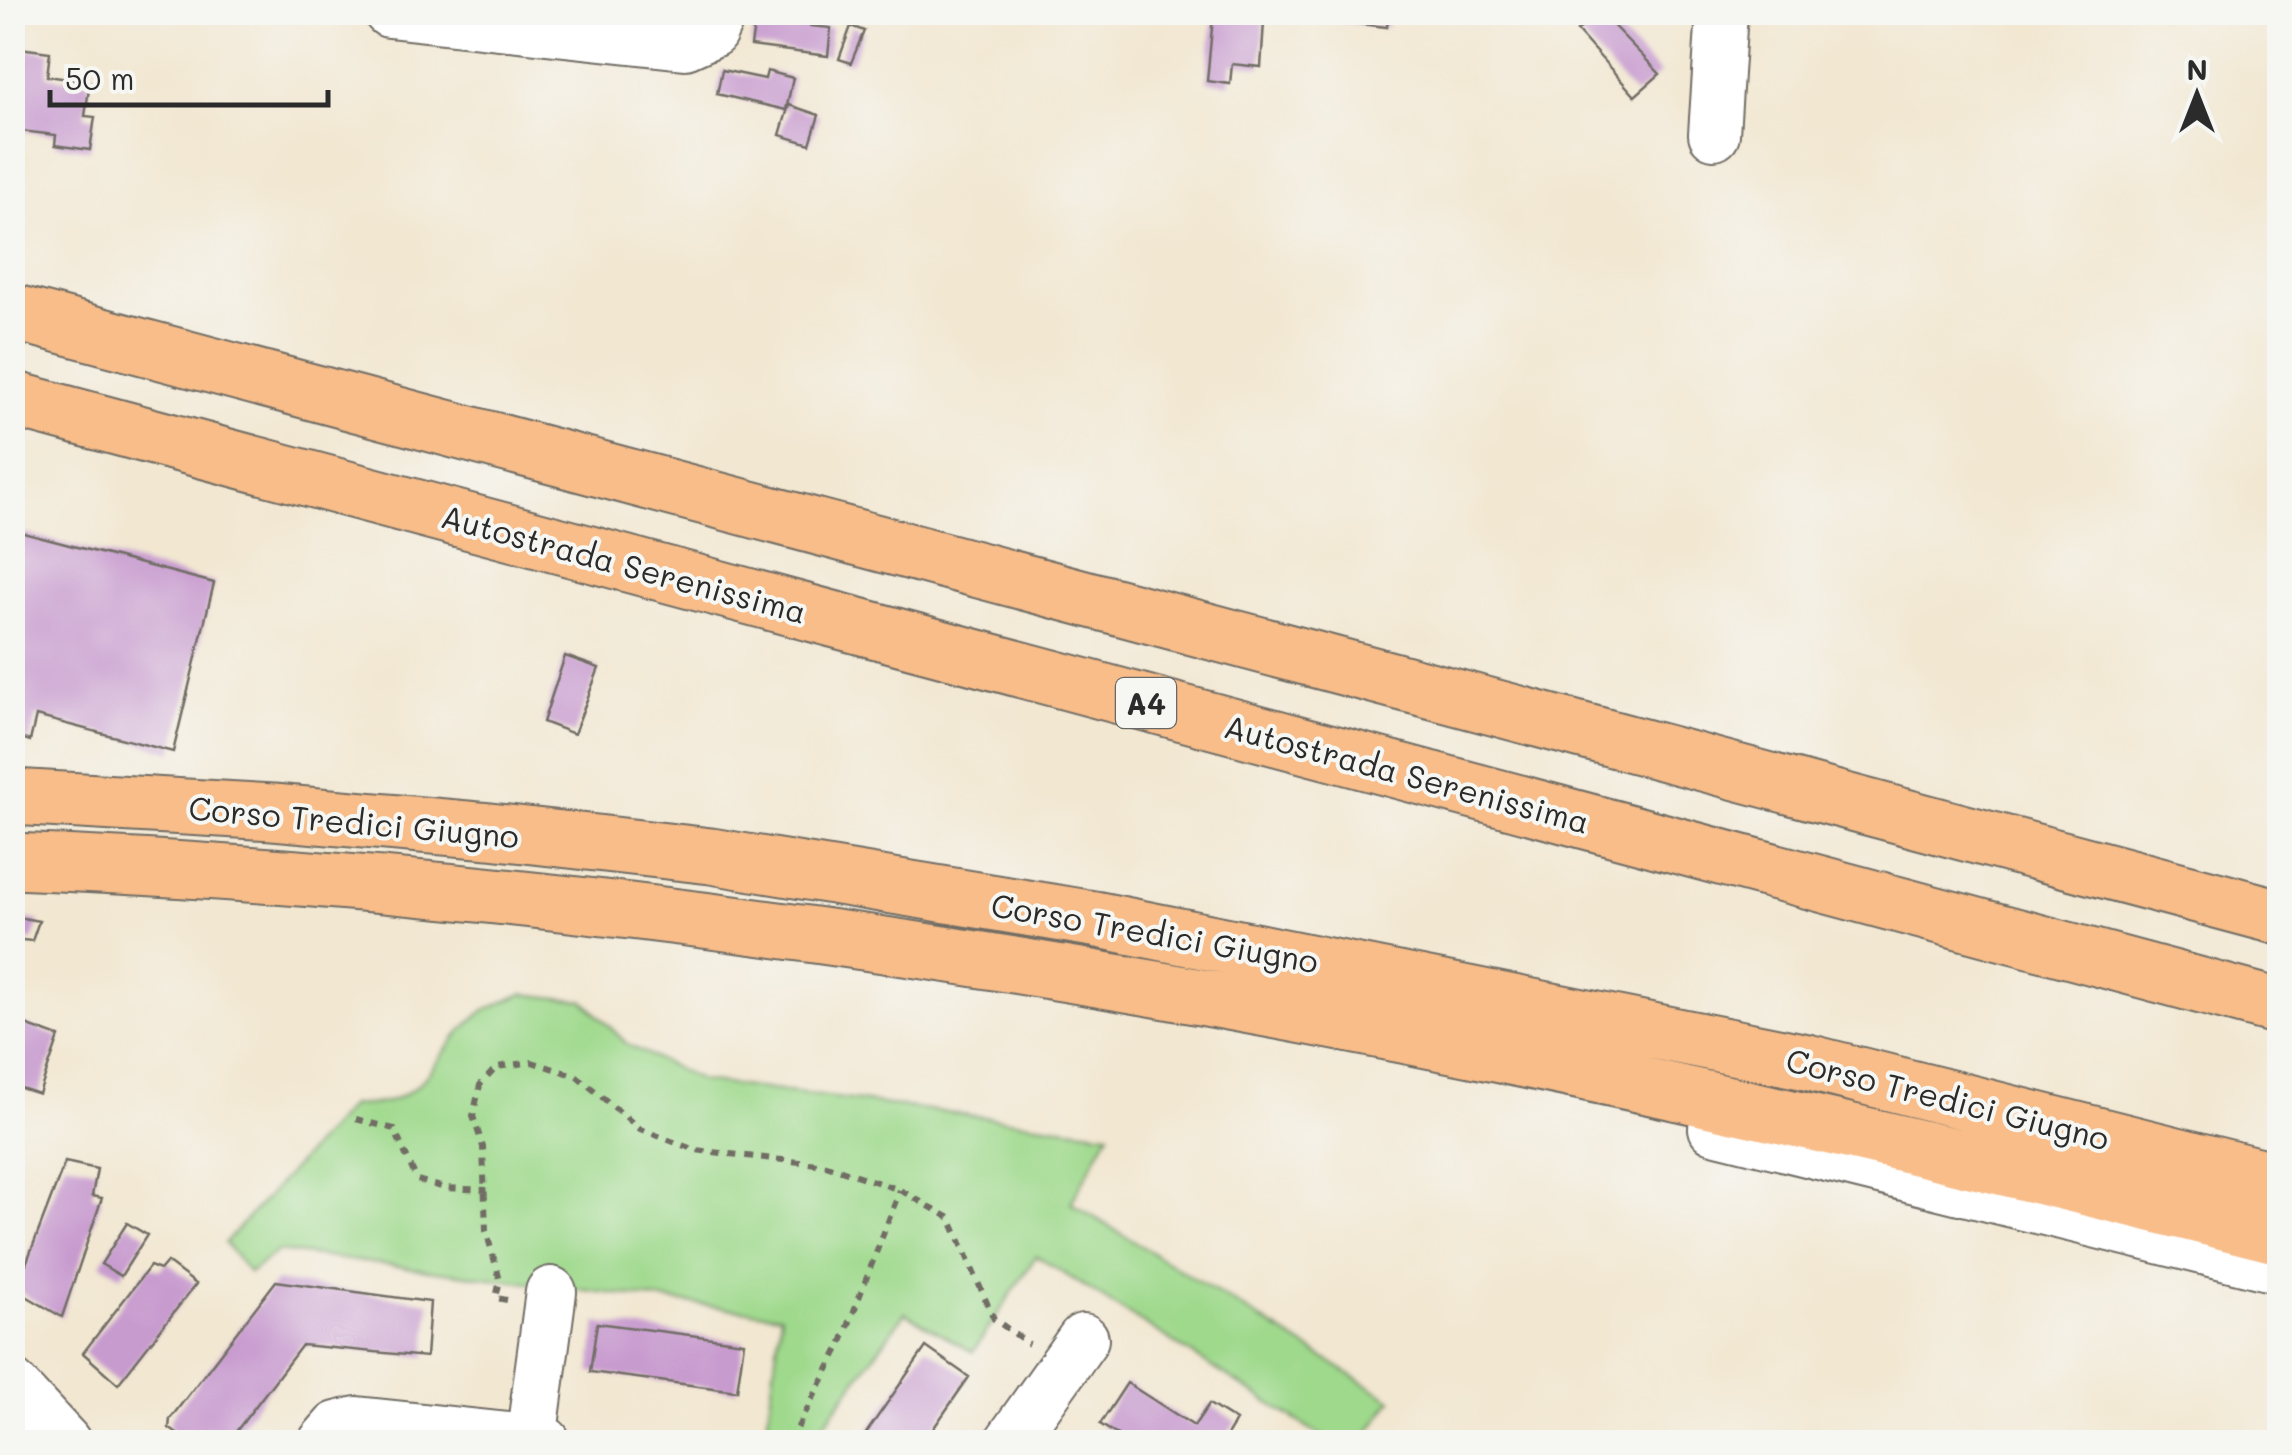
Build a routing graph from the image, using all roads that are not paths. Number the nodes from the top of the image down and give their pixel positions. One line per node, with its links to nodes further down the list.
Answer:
1 (390, 12): 2 (street)
2 (721, 12)
3 (1722, 12): 4 (street)
4 (1714, 134)
5 (12, 312): 9 (highway)
6 (12, 399): 10 (highway, Autostrada Serenissima / A4)
7 (12, 797): 12 (highway, Corso Tredici Giugno)
8 (12, 861): 11 (highway, Corso Tredici Giugno)
9 (2280, 918)
10 (2280, 1007)
11 (1488, 1049): 13 (highway, Corso Tredici Giugno); 14 (street)
12 (2280, 1181)
13 (2280, 1236)
14 (2280, 1268)
15 (550, 1299): 19 (street)
16 (1073, 1353): 18 (street)
17 (12, 1385): 20 (street)
18 (1018, 1440)
19 (538, 1441): 21 (street)
20 (64, 1442)
21 (324, 1442)

